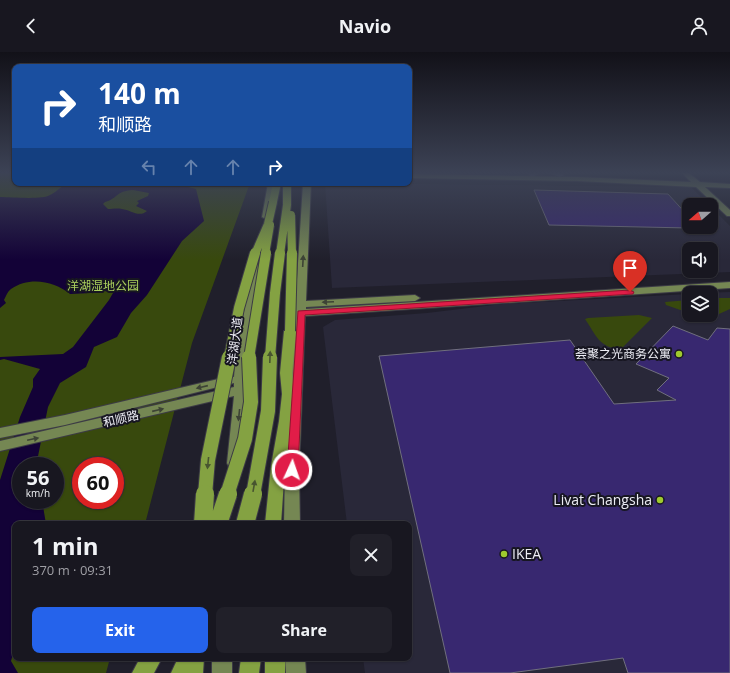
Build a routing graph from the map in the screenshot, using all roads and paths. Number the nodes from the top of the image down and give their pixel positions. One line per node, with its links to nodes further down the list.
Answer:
1 (269, 202): 11 (main road)
2 (273, 202): 15 (highway, one-way to 15, bridge); 16 (highway, 洋湖大道, bridge)
3 (287, 202): 6 (highway)
4 (306, 202): 10 (main road, one-way to 4)
5 (719, 202): 7 (main road)
6 (287, 205): 18 (highway, one-way to 6, bridge); 19 (highway, bridge)
7 (730, 214)
8 (730, 281): 10 (main road, one-way to 10)
9 (730, 285): 10 (main road)
10 (301, 308): 20 (main road)
11 (241, 384): 12 (main road, 和顺路); 17 (main road, one-way to 17)
12 (65, 426): 13 (main road, 和顺路); 14 (main road, 和顺路, one-way to 12)
13 (0, 433)
14 (0, 446)
15 (203, 521)
16 (219, 521)
17 (228, 521)
18 (246, 521)
19 (273, 521)
20 (292, 521)
21 (150, 661): 28 (highway)
22 (187, 661): 29 (highway)
23 (194, 661): 30 (highway)
24 (222, 661): 31 (main road)
25 (251, 661): 32 (highway)
26 (275, 661): 33 (highway)
27 (296, 661): 34 (main road)
28 (142, 673)
29 (181, 673)
30 (193, 673)
31 (222, 673)
32 (249, 673)
33 (275, 673)
34 (296, 673)

